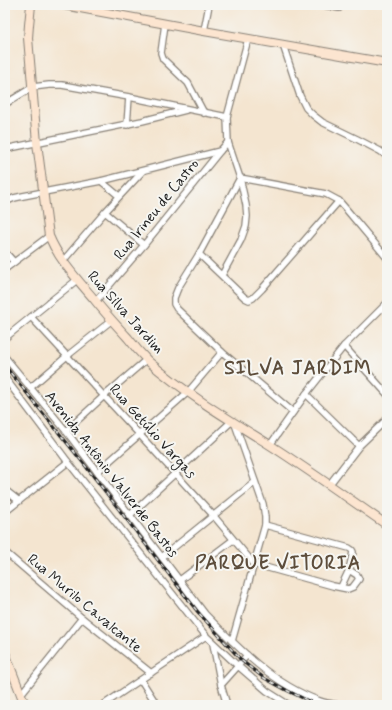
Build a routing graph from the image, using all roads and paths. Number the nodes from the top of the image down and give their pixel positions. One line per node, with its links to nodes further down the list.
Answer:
1 (31, 5): 11 (street, Rua Silva Jardim)
2 (64, 5): 6 (street)
3 (210, 5): 7 (street)
4 (324, 5): 5 (street)
5 (339, 8)
6 (165, 24): 7 (street); 15 (street)
7 (204, 32): 8 (street)
8 (248, 39): 9 (street); 16 (street)
9 (283, 45): 10 (street); 22 (street)
10 (387, 63)
11 (33, 87): 12 (street); 13 (street); 19 (street, Rua Silva Jardim)
12 (129, 97): 14 (street); 17 (street)
13 (5, 104)
14 (188, 110): 15 (street); 17 (street)
15 (204, 113): 16 (street)
16 (227, 117): 18 (street)
17 (127, 124): 19 (street)
18 (228, 142): 21 (street, Rua Irineu de Castro); 24 (street)
19 (37, 143): 20 (street); 26 (street, Rua Silva Jardim)
20 (5, 149)
21 (220, 151): 23 (street); 32 (street, Rua Irineu de Castro)
22 (387, 156)
23 (143, 170): 25 (street); 27 (street)
24 (240, 178): 28 (street); 34 (street); 39 (street)
25 (101, 181): 26 (street); 27 (street)
26 (44, 193): 29 (street); 31 (street, Rua Silva Jardim)
27 (119, 196): 30 (street)
28 (338, 201): 35 (street); 39 (street)
29 (5, 202)
30 (105, 212): 32 (street); 36 (street)
31 (49, 236): 36 (street, Rua Silva Jardim); 37 (street)
32 (144, 244): 41 (street, Rua Irineu de Castro)
33 (5, 252): 37 (street)
34 (199, 254): 39 (street); 47 (street)
35 (387, 258)
36 (63, 261): 40 (street, Rua Silva Jardim)
37 (14, 262): 38 (street)
38 (5, 269)
39 (222, 275)
40 (78, 280): 41 (street, Rua Silva Jardim); 43 (street)
41 (96, 301): 44 (street, Rua Silva Jardim)
42 (387, 304): 46 (street)
43 (31, 317): 45 (street); 48 (street, Rua Getúlio Vargas)
44 (112, 320): 48 (street); 50 (street, Rua Silva Jardim)
45 (5, 338)
46 (344, 346): 54 (street); 55 (street)
47 (222, 352): 53 (street); 57 (street)
48 (67, 356): 52 (street); 56 (street, Rua Getúlio Vargas)
49 (5, 357): 52 (street, Avenida Antônio Valverde Bastos)
50 (147, 359): 53 (street, Rua Silva Jardim); 56 (street)
51 (5, 378): 64 (street, Avenida Antônio Valverde Bastos)
52 (30, 388): 60 (street, Avenida Antônio Valverde Bastos)
53 (188, 392): 59 (street, Rua Silva Jardim); 61 (street)
54 (306, 394): 57 (street); 63 (street)
55 (387, 394)
56 (104, 396): 60 (street); 61 (street, Rua Getúlio Vargas)
57 (293, 412): 62 (street)
58 (387, 419): 63 (street)
59 (234, 423): 62 (street, Rua Silva Jardim); 66 (street); 67 (street)
60 (66, 431): 65 (street, Avenida Antônio Valverde Bastos)
61 (140, 435): 65 (street); 66 (street, Rua Getúlio Vargas)
62 (270, 445): 68 (street, Rua Silva Jardim)
63 (359, 446): 68 (street)
64 (68, 462): 70 (street); 84 (street, Avenida Antônio Valverde Bastos)
65 (97, 472): 72 (street, Avenida Antônio Valverde Bastos)
66 (175, 474): 72 (street); 73 (street, Rua Getúlio Vargas)
67 (255, 482): 73 (street); 75 (street)
68 (329, 485): 74 (street, Rua Silva Jardim)
69 (5, 490): 70 (street)
70 (19, 501): 71 (street)
71 (5, 512)
72 (130, 515): 78 (street, Avenida Antônio Valverde Bastos)
73 (213, 515): 76 (street, Rua Getúlio Vargas); 78 (street)
74 (386, 523)
75 (265, 525): 79 (street); 80 (street)
76 (233, 540): 79 (street, Rua Getúlio Vargas); 81 (street)
77 (5, 552): 83 (street, Rua Murilo Cavalcante)
78 (162, 557): 81 (street, Avenida Antônio Valverde Bastos)
79 (254, 564): 82 (street); 85 (street)
80 (349, 570): 82 (street); 82 (street)
81 (180, 580): 85 (street, Avenida Antônio Valverde Bastos)
82 (341, 587)
83 (82, 618): 90 (street, Rua Murilo Cavalcante); 93 (street)
84 (206, 636): 86 (street, Avenida Antônio Valverde Bastos); 90 (street)
85 (232, 641): 87 (street, Avenida Antônio Valverde Bastos)
86 (213, 643): 89 (street, Avenida Antônio Valverde Bastos); 92 (street)
87 (247, 655): 89 (street); 99 (street, Avenida Antônio Valverde Bastos)
88 (6, 658): 93 (street)
89 (238, 666): 92 (street); 98 (street, Avenida Antônio Valverde Bastos)
90 (151, 673): 91 (street)
91 (141, 680): 95 (street); 96 (street)
92 (221, 684): 97 (street)
93 (21, 694): 94 (street)
94 (25, 705)
95 (103, 705)
96 (157, 705)
97 (227, 705)
98 (289, 705)
99 (338, 705)

